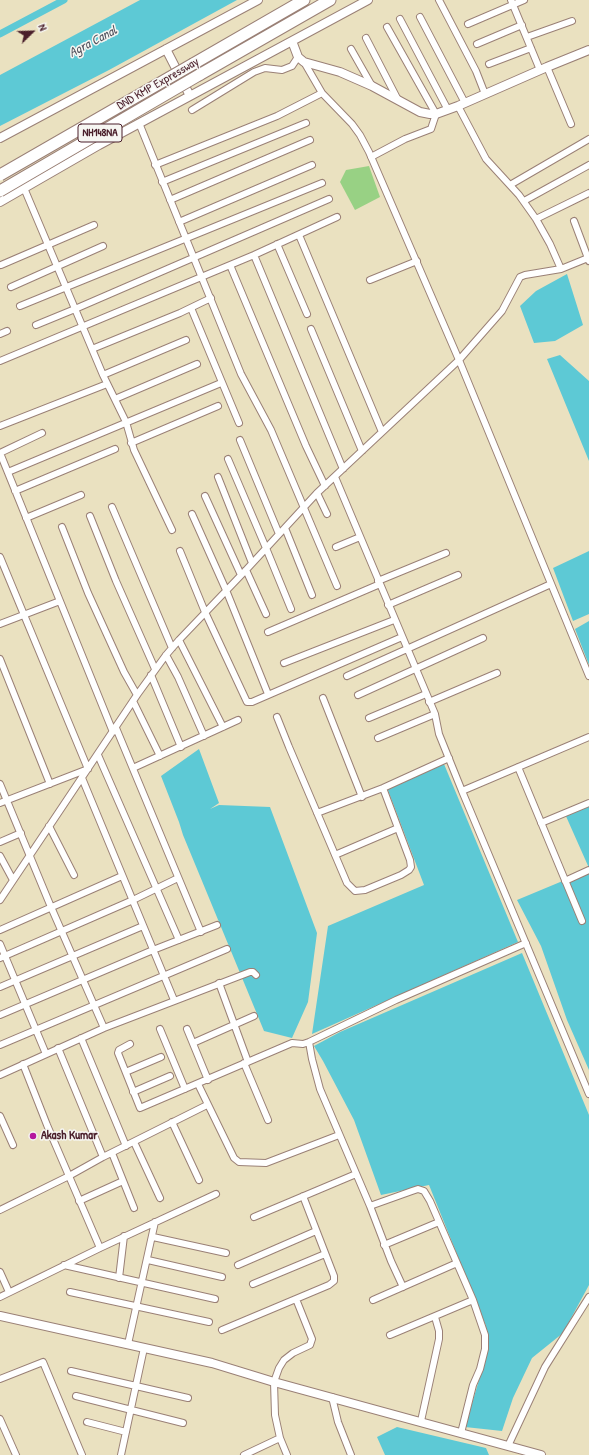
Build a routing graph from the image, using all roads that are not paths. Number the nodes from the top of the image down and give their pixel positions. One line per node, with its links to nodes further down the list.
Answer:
1 (258, 0): 19 (street)
2 (304, 0): 45 (highway, DND KMP Expressway / NH148NA, bridge)
3 (330, 0): 50 (highway, DND KMP Expressway / NH148NA, bridge)
4 (368, 0): 16 (street)
5 (439, 0): 28 (street)
6 (524, 0): 7 (street)
7 (512, 2): 11 (street); 12 (street)
8 (420, 17): 31 (street)
9 (400, 19): 33 (street)
10 (572, 21): 14 (street)
11 (468, 24)
12 (522, 25): 14 (street); 17 (street)
13 (387, 27): 34 (street)
14 (527, 37): 18 (street)
15 (366, 38): 30 (street)
16 (292, 41): 22 (street); 29 (street)
17 (477, 44)
18 (531, 48): 24 (street); 25 (street)
19 (166, 49): 29 (street); 38 (street)
20 (350, 49): 26 (street)
21 (589, 50): 25 (street)
22 (298, 57): 23 (street); 32 (street)
23 (304, 62): 26 (street); 27 (street)
24 (489, 64)
25 (544, 68): 28 (street); 37 (street)
26 (372, 86): 30 (street)
27 (322, 93): 41 (street); 42 (street)
28 (485, 94): 31 (street)
29 (190, 96): 36 (street)
30 (398, 100): 34 (street)
31 (462, 104): 33 (street); 48 (street)
32 (192, 110)
33 (448, 110): 34 (street)
34 (436, 114): 41 (street)
35 (306, 122): 46 (street)
36 (139, 123): 42 (street); 49 (street)
37 (571, 124)
38 (0, 138)
39 (589, 139): 48 (street)
40 (310, 140): 53 (street)
41 (371, 157): 68 (street)
42 (155, 165): 46 (street)
43 (312, 165): 59 (street)
44 (589, 165): 54 (street)
45 (0, 175)
46 (162, 182): 53 (street)
47 (322, 183): 62 (street)
48 (510, 185): 54 (street)
49 (24, 188): 55 (street); 64 (street)
50 (0, 191)
51 (589, 194): 57 (street)
52 (329, 199): 67 (street)
53 (170, 200): 59 (street)
54 (524, 201): 57 (street)
55 (0, 202)
56 (337, 217): 61 (street)
57 (536, 219): 73 (street)
58 (574, 221): 69 (street)
59 (178, 222): 62 (street)
60 (94, 225): 64 (street)
61 (299, 235): 63 (street); 101 (street)
62 (185, 239): 67 (street); 77 (street)
63 (277, 244): 66 (street); 82 (street)
64 (49, 245): 70 (street); 72 (street)
65 (103, 246): 72 (street)
66 (254, 255): 71 (street); 109 (street)
67 (194, 258): 74 (street); 81 (street)
68 (417, 260): 75 (street); 90 (street)
69 (589, 260): 73 (street)
70 (1, 265)
71 (230, 265): 74 (street); 113 (street)
72 (57, 267): 76 (street); 77 (street)
73 (561, 270): 90 (street)
74 (202, 277): 78 (street); 84 (street)
75 (370, 280)
76 (11, 287)
77 (66, 288): 79 (street); 81 (street)
78 (211, 298): 80 (street); 119 (street)
79 (20, 306)
80 (191, 308): 89 (street); 94 (street)
81 (75, 310): 83 (street); 84 (street)
82 (307, 314)
83 (36, 325)
84 (83, 327): 89 (street); 91 (street)
85 (310, 329): 106 (street)
86 (8, 331): 87 (street)
87 (0, 334)
88 (186, 340): 93 (street)
89 (92, 349): 93 (street)
90 (459, 360): 101 (street); 139 (street)
91 (0, 361)
92 (197, 364): 96 (street)
93 (103, 375): 95 (street)
94 (221, 382): 98 (street); 99 (street)
95 (107, 384): 96 (street); 100 (street)
96 (115, 399): 98 (street)
97 (218, 406): 104 (street)
98 (126, 422): 104 (street); 110 (street)
99 (239, 423)
100 (0, 426)
101 (382, 432): 106 (street)
102 (42, 434): 107 (street)
103 (240, 440): 127 (street)
104 (131, 443): 126 (street)
105 (115, 449): 114 (street)
106 (362, 451): 109 (street)
107 (0, 453): 110 (street)
108 (228, 459): 130 (street)
109 (343, 469): 112 (street)
110 (8, 472): 114 (street)
111 (218, 477): 134 (street)
112 (335, 477): 113 (street); 128 (street)
113 (325, 486): 115 (street)
114 (14, 491): 123 (street)
115 (317, 493): 119 (street); 121 (street)
116 (81, 495): 123 (street)
117 (205, 496): 136 (street)
118 (112, 507): 155 (street)
119 (304, 507): 125 (street); 140 (street)
120 (192, 514): 141 (street)
121 (327, 514)
122 (90, 516): 160 (street)
123 (26, 518): 143 (street)
124 (62, 527): 168 (street)
125 (285, 528): 127 (street); 142 (street)
126 (172, 530)
127 (279, 534): 130 (street)
128 (360, 538): 129 (street); 138 (street)
129 (336, 547)
130 (266, 548): 134 (street); 145 (street)
131 (180, 551): 146 (street)
132 (446, 553): 138 (street)
133 (0, 557): 148 (street)
134 (252, 563): 135 (street)
135 (246, 570): 136 (street); 147 (street)
136 (241, 575): 141 (street)
137 (458, 575): 144 (street)
138 (379, 583): 144 (street); 151 (street)
139 (551, 584): 156 (street); 165 (street)
140 (337, 586)
141 (226, 590): 146 (street); 166 (street)
142 (312, 595)
143 (60, 601): 148 (street); 178 (street)
144 (388, 605): 149 (street)
145 (291, 610)
146 (205, 612): 154 (street); 166 (street)
147 (266, 614)
148 (24, 615): 150 (street); 188 (street)
149 (394, 620): 152 (street); 159 (street)
150 (0, 624)
151 (268, 632)
152 (402, 637): 156 (street); 166 (street)
153 (483, 638): 161 (street)
154 (179, 640): 155 (street); 177 (street)
155 (172, 648): 157 (street)
156 (407, 649): 161 (street); 164 (street)
157 (166, 655): 160 (street); 179 (street)
158 (0, 659): 191 (street)
159 (284, 663)
160 (155, 669): 163 (street)
161 (415, 669): 167 (street); 169 (street)
162 (497, 673): 172 (street)
163 (151, 675): 168 (street); 182 (street)
164 (347, 676)
165 (589, 676)
166 (268, 694)
167 (426, 694): 172 (street); 175 (street)
168 (137, 695): 171 (street)
169 (358, 695)
170 (323, 698): 194 (street)
171 (133, 701): 178 (street); 184 (street)
172 (429, 702): 173 (street)
173 (435, 714): 181 (street); 185 (street)
174 (277, 716): 198 (street)
175 (369, 718)
176 (238, 720): 177 (street)
177 (223, 727): 179 (street)
178 (114, 730): 183 (street); 187 (street)
179 (204, 736): 182 (street)
180 (589, 737): 186 (street)
181 (378, 738)
182 (181, 747): 184 (street)
183 (98, 755): 188 (street); 213 (street)
184 (160, 756): 187 (street)
185 (449, 758): 192 (street); 193 (street)
186 (518, 767): 193 (street); 199 (street)
187 (132, 768): 210 (street)
188 (88, 769): 189 (street); 191 (street)
189 (82, 778): 200 (street); 209 (street)
190 (0, 784): 195 (street)
191 (50, 784): 195 (street)
192 (383, 788): 194 (street); 201 (street)
193 (462, 790): 224 (street)
194 (362, 797): 198 (street)
195 (7, 800): 196 (street); 202 (street)
196 (0, 803)
197 (589, 803): 199 (street)
198 (317, 813): 205 (street)
199 (541, 823): 212 (street)
200 (49, 826): 204 (street); 208 (street)
201 (398, 828): 205 (street); 205 (street)
202 (21, 833): 203 (street); 204 (street)
203 (0, 842)
204 (30, 855): 211 (street); 216 (street)
205 (335, 855)
206 (0, 856): 211 (street)
207 (589, 870): 212 (street)
208 (74, 875)
209 (122, 876): 215 (street); 216 (street)
210 (178, 878): 213 (street); 222 (street)
211 (13, 880): 214 (street)
212 (565, 881): 217 (street)
213 (157, 888): 215 (street); 223 (street)
214 (0, 900)
215 (133, 900): 219 (street); 221 (street)
216 (50, 907): 220 (street); 221 (street)
217 (582, 921)
218 (217, 925): 222 (street)
219 (143, 926): 227 (street); 228 (street)
220 (0, 930)
221 (61, 931): 228 (street); 229 (street)
222 (201, 932): 223 (street)
223 (179, 940): 227 (street)
224 (526, 943): 248 (street); 260 (street)
225 (0, 944): 229 (street)
226 (227, 949): 231 (street)
227 (153, 950): 231 (street); 232 (street)
228 (72, 956): 232 (street); 233 (street)
229 (3, 957): 233 (street)
230 (256, 975): 234 (street)
231 (164, 976): 236 (street); 238 (street)
232 (83, 980): 237 (street); 238 (street)
233 (15, 981): 235 (street); 237 (street)
234 (219, 983): 236 (street); 241 (street)
235 (0, 987)
236 (174, 1000): 242 (street)
237 (25, 1004): 239 (street); 245 (street)
238 (94, 1005): 242 (street); 245 (street)
239 (0, 1014)
240 (254, 1016): 241 (street)
241 (234, 1025): 247 (street); 254 (street)
242 (104, 1028): 246 (street)
243 (187, 1028): 247 (street)
244 (160, 1029): 262 (street)
245 (36, 1031): 250 (street); 252 (street)
246 (81, 1038): 251 (street); 272 (street)
247 (193, 1043): 259 (street)
248 (306, 1043): 254 (street); 269 (street)
249 (130, 1044): 256 (street)
250 (0, 1045)
251 (58, 1048): 252 (street); 274 (street)
252 (46, 1054): 255 (street)
253 (161, 1056): 256 (street)
254 (246, 1063): 259 (street); 267 (street)
255 (23, 1064): 257 (street); 276 (street)
256 (126, 1073): 263 (street)
257 (0, 1075)
258 (170, 1076): 263 (street)
259 (208, 1080): 261 (street)
260 (586, 1080): 264 (street)
261 (198, 1084): 262 (street); 265 (street)
262 (185, 1090): 263 (street)
263 (133, 1092)
264 (589, 1094)
265 (208, 1105): 268 (street); 269 (street)
266 (0, 1116): 271 (street)
267 (268, 1120)
268 (172, 1122): 270 (street); 277 (street)
269 (339, 1134): 275 (street)
270 (134, 1142): 272 (street); 281 (street)
271 (13, 1145)
272 (126, 1146): 273 (street)
273 (112, 1153): 274 (street); 278 (street)
274 (103, 1157): 276 (street)
275 (356, 1174): 280 (street); 283 (street)
276 (69, 1176): 282 (street); 285 (street)
277 (199, 1180)
278 (123, 1181): 282 (street); 284 (street)
279 (216, 1194): 287 (street)
280 (303, 1196): 286 (street); 289 (street)
281 (160, 1198)
282 (79, 1201): 293 (street)
283 (370, 1206): 288 (street); 292 (street)
284 (134, 1208)
285 (0, 1210)
286 (254, 1217)
287 (155, 1222): 290 (street); 291 (street)
288 (439, 1222): 292 (street); 297 (street)
289 (316, 1231): 295 (street); 299 (street)
290 (124, 1236): 293 (street); 302 (street)
291 (153, 1237): 294 (street); 296 (street)
292 (384, 1245): 305 (street)
293 (100, 1248): 298 (street)
294 (226, 1253)
295 (325, 1254): 304 (street); 311 (street)
296 (148, 1260): 301 (street); 303 (street)
297 (457, 1263): 305 (street); 313 (street)
298 (64, 1265): 302 (street); 306 (street)
299 (238, 1265)
300 (0, 1272): 306 (street)
301 (222, 1277)
302 (119, 1278): 303 (street)
303 (142, 1283): 310 (street); 314 (street)
304 (253, 1284)
305 (403, 1287): 312 (street)
306 (9, 1292): 308 (street)
307 (70, 1292): 314 (street)
308 (0, 1297)
309 (589, 1297): 337 (street)
310 (214, 1299)
311 (296, 1299): 318 (street); 324 (street)
312 (373, 1300)
313 (472, 1300): 316 (street); 335 (street)
314 (137, 1305): 317 (street); 320 (street)
315 (0, 1316): 320 (street)
316 (435, 1317): 319 (street); 331 (street)
317 (209, 1322)
318 (222, 1330)
319 (390, 1335)
320 (128, 1344): 321 (street)
321 (144, 1348): 324 (street); 325 (street)
322 (71, 1371): 325 (street)
323 (0, 1379): 340 (street)
324 (274, 1382): 328 (street); 336 (street)
325 (136, 1386): 327 (street); 329 (street)
326 (76, 1396): 329 (street)
327 (188, 1398)
328 (332, 1398): 331 (street); 344 (street)
329 (131, 1409): 333 (street); 334 (street)
330 (0, 1419): 339 (street)
331 (421, 1421): 335 (street)
332 (87, 1422): 334 (street)
333 (183, 1424)
334 (126, 1432): 341 (street)
335 (461, 1433): 337 (street)
336 (280, 1438): 342 (street); 343 (street)
337 (508, 1446): 338 (street)
338 (528, 1453): 345 (street)
339 (16, 1455)
340 (82, 1455)
341 (122, 1455)
342 (245, 1455)
343 (287, 1455)
344 (351, 1455)
345 (541, 1455)

